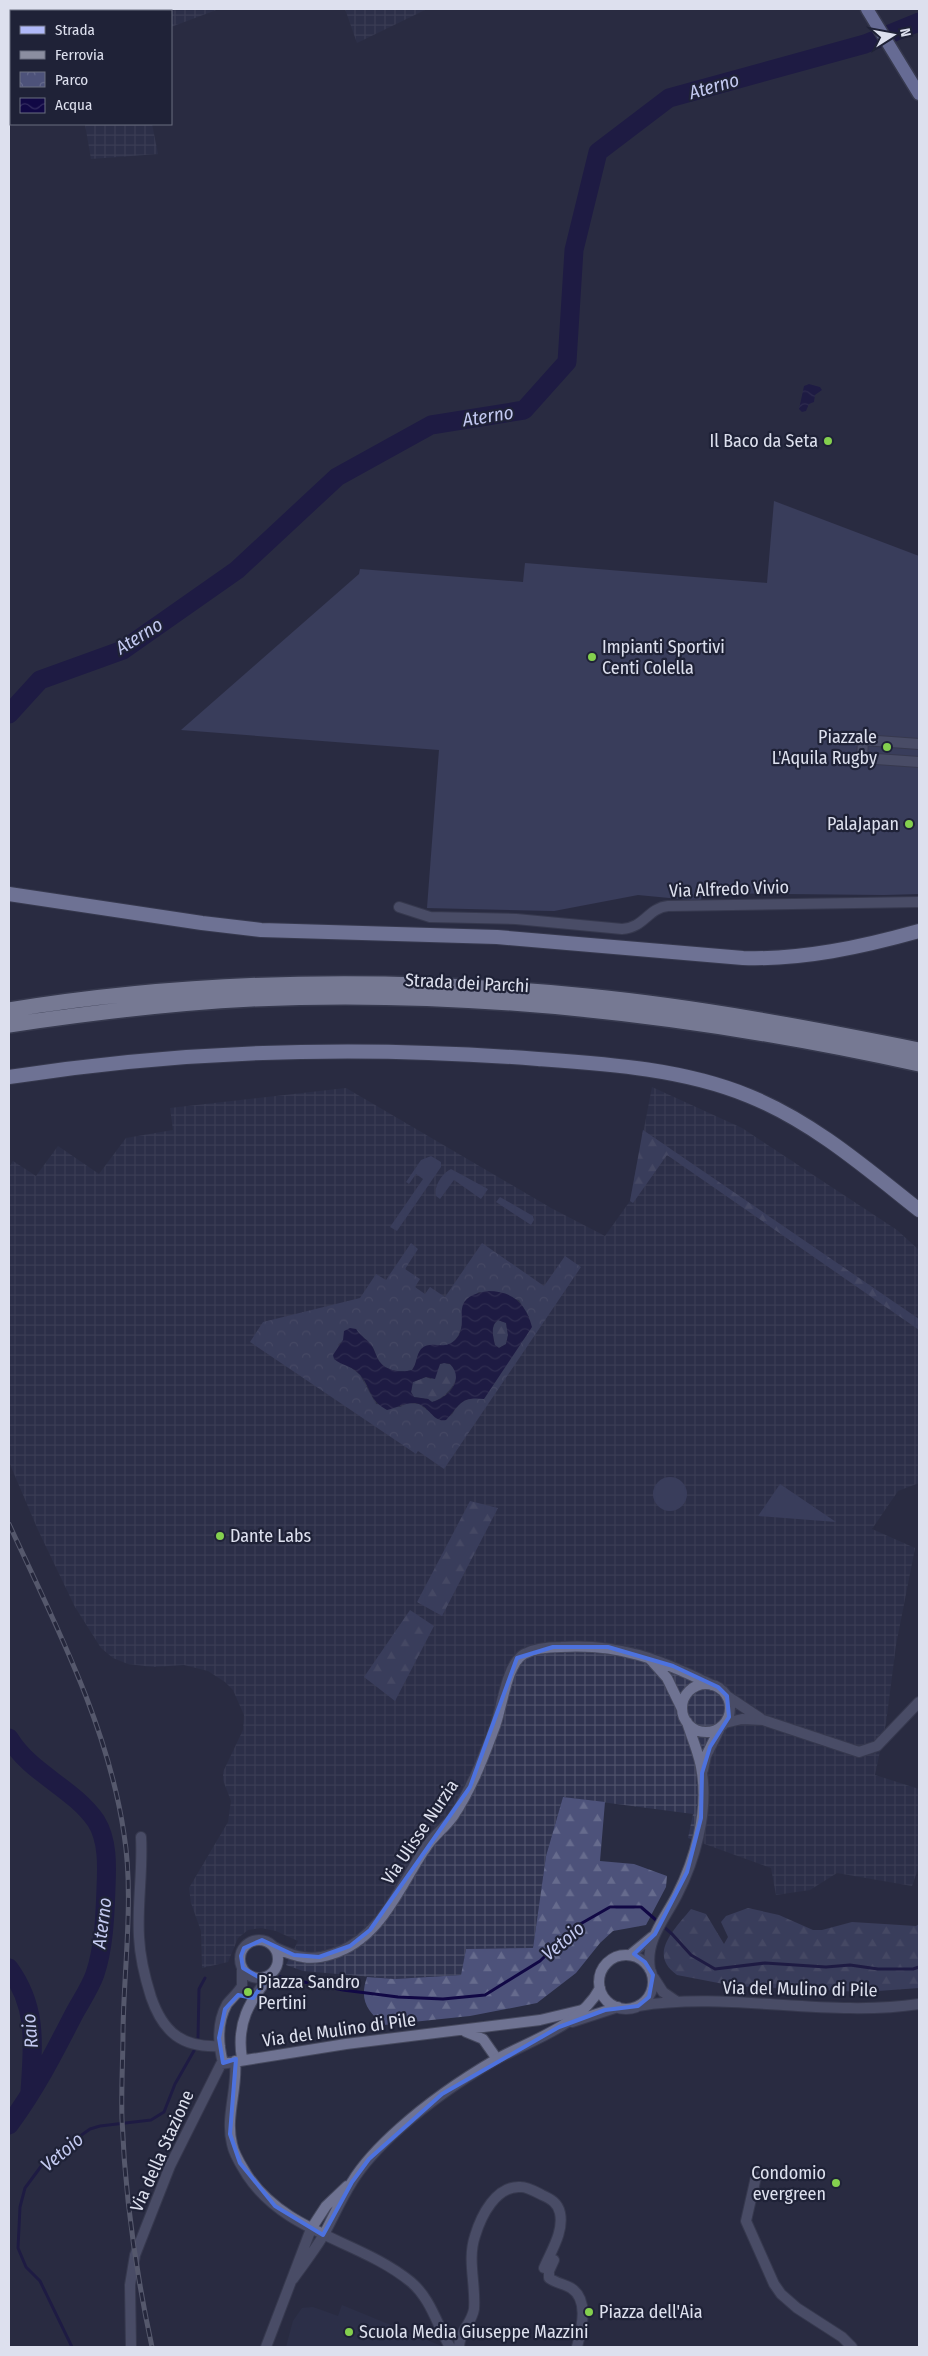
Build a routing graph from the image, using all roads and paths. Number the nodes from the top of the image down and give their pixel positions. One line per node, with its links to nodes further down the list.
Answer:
1 (868, 9): 2 (main road)
2 (919, 94)
3 (919, 744): 4 (street)
4 (919, 762)
5 (9, 894): 8 (highway)
6 (919, 902): 7 (street, Via Alfredo Vivio)
7 (399, 907)
8 (919, 931)
9 (9, 1010): 11 (highway, Strada dei Parchi)
10 (9, 1025): 12 (highway, Strada dei Parchi)
11 (919, 1050)
12 (919, 1064)
13 (9, 1078): 14 (highway)
14 (919, 1210)
15 (646, 1655): 16 (street, Via Ulisse Nurzia); 19 (street); 26 (street, Via Ulisse Nurzia)
16 (712, 1685): 17 (street); 19 (street)
17 (727, 1696): 20 (street); 22 (street)
18 (919, 1702): 20 (street)
19 (682, 1709): 21 (street)
20 (763, 1720): 22 (street)
21 (687, 1722): 22 (street); 23 (street)
22 (723, 1726): 23 (street)
23 (702, 1773): 25 (street)
24 (141, 1838): 41 (street)
25 (654, 1934): 27 (street); 29 (street)
26 (274, 1947): 28 (street); 30 (street)
27 (635, 1952): 29 (street); 31 (street)
28 (242, 1965): 30 (street); 32 (street)
29 (651, 1972): 33 (street); 35 (street)
30 (271, 1973): 37 (street)
31 (600, 1988): 36 (street); 38 (street)
32 (233, 1997): 37 (street); 41 (street)
33 (679, 2002): 34 (street, Via del Mulino di Pile); 35 (street, Via del Mulino di Pile)
34 (919, 2004)
35 (638, 2006): 36 (street)
36 (618, 2007): 39 (street)
37 (248, 2008): 43 (street)
38 (582, 2010): 39 (street); 40 (street, Via del Mulino di Pile)
39 (559, 2027): 42 (street)
40 (460, 2031): 42 (street, Via del Mulino di Pile); 43 (street, Via del Mulino di Pile)
41 (220, 2046): 44 (street)
42 (497, 2059): 46 (street)
43 (238, 2060): 44 (street, Via del Mulino di Pile); 47 (street)
44 (223, 2063): 52 (street, Via della Stazione)
45 (756, 2177): 57 (street)
46 (352, 2182): 47 (street); 48 (street)
47 (311, 2229): 48 (street); 51 (street)
48 (323, 2235): 51 (street); 54 (street)
49 (563, 2240): 56 (street)
50 (544, 2268): 55 (street)
51 (293, 2280): 53 (street)
52 (131, 2347)
53 (266, 2347)
54 (450, 2347)
55 (459, 2347)
56 (578, 2347)
57 (852, 2347)

